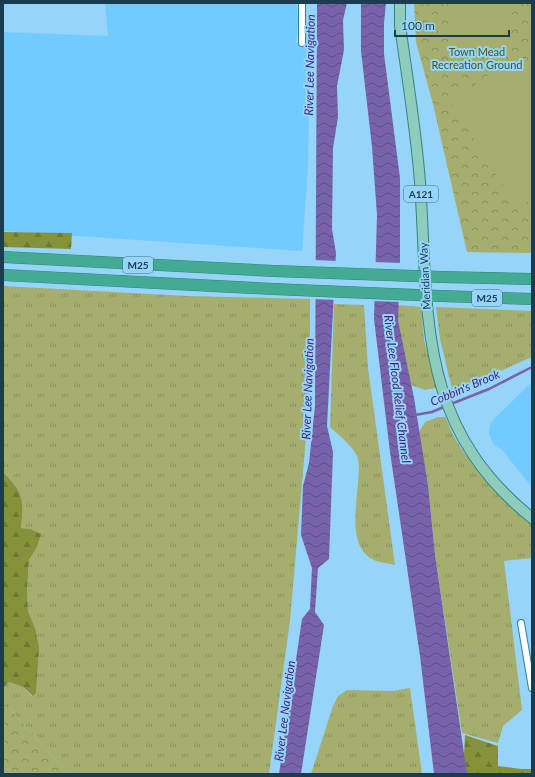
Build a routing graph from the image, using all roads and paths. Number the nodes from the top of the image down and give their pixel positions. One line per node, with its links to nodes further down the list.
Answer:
1 (302, 3): 3 (street)
2 (400, 3): 8 (main road, Meridian Way / A121)
3 (302, 43)
4 (3, 257): 6 (highway, M25, bridge)
5 (3, 275): 7 (highway, M25, bridge)
6 (532, 279)
7 (532, 299)
8 (532, 518)
9 (521, 623): 10 (street)
10 (532, 688)

